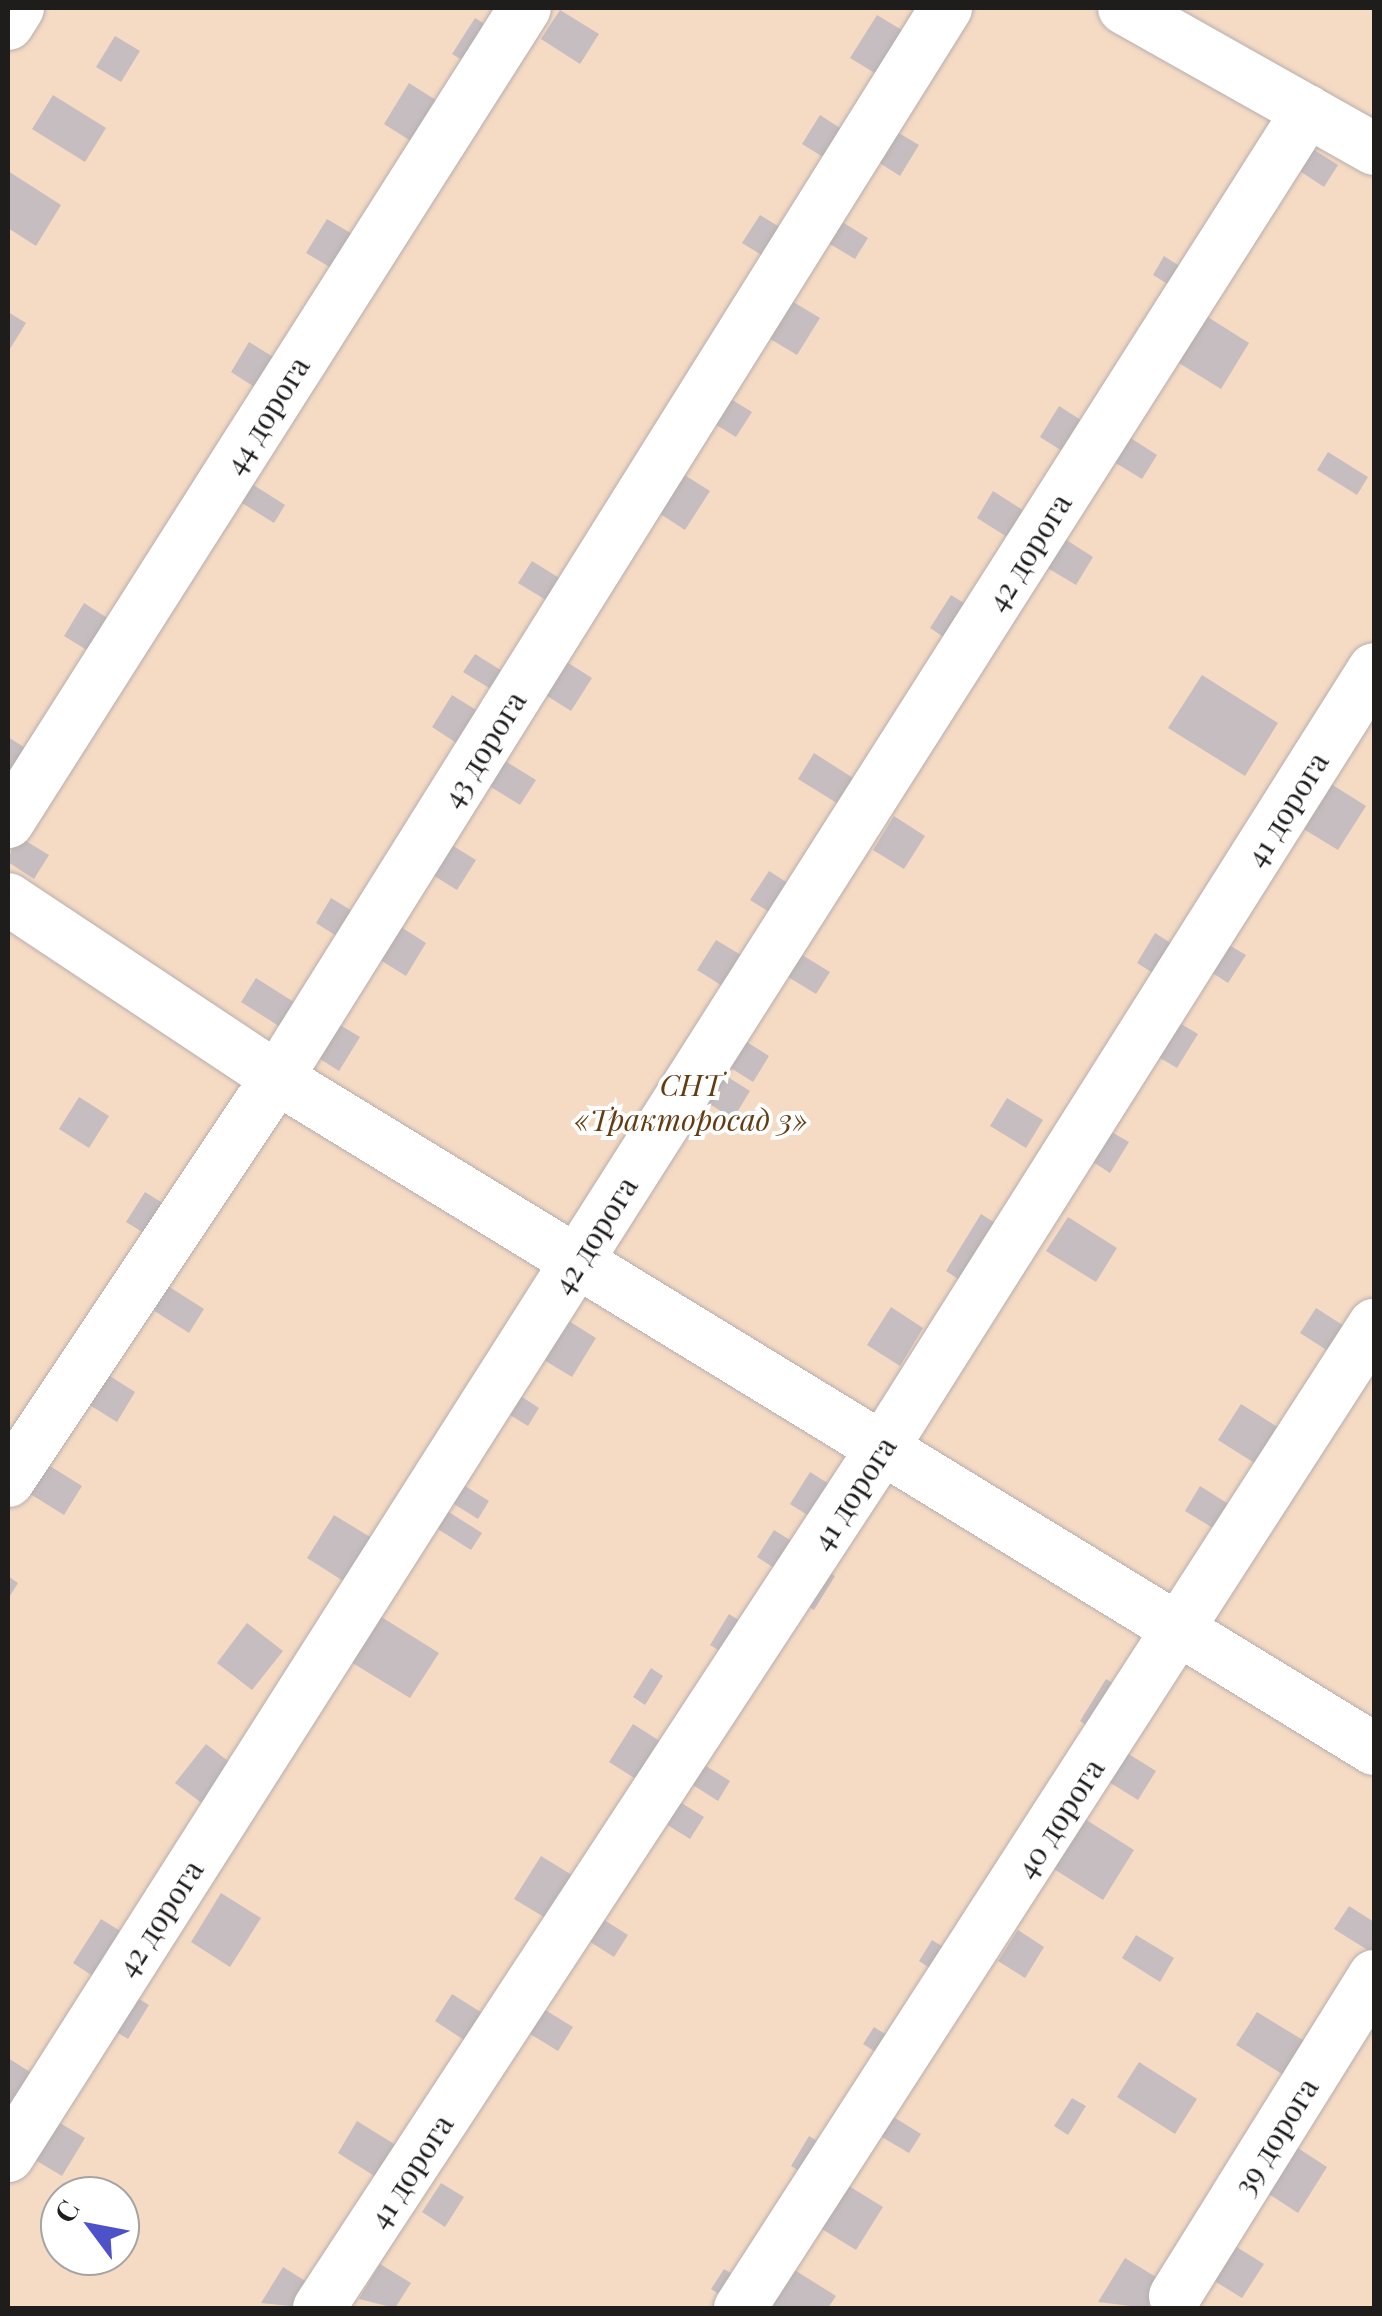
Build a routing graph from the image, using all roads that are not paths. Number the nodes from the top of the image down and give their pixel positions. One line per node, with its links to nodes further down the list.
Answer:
1 (18, 8): 5 (street)
2 (525, 8): 9 (street, 44 дорога)
3 (946, 8): 11 (street, 43 дорога)
4 (1124, 8): 6 (street)
5 (8, 24)
6 (1308, 112): 7 (street); 12 (street, 42 дорога)
7 (1374, 149)
8 (1374, 669): 14 (street, 41 дорога)
9 (8, 822)
10 (8, 899): 11 (street)
11 (278, 1078): 12 (street); 15 (street, 43 дорога)
12 (578, 1260): 14 (street); 19 (street, 42 дорога)
13 (1374, 1325): 16 (street, 40 дорога)
14 (885, 1444): 16 (street); 21 (street, 41 дорога)
15 (8, 1482)
16 (1181, 1629): 17 (street); 22 (street, 40 дорога)
17 (1374, 1749)
18 (1374, 1976): 20 (street, 39 дорога)
19 (8, 2156)
20 (1174, 2296)
21 (319, 2308)
22 (740, 2308)

